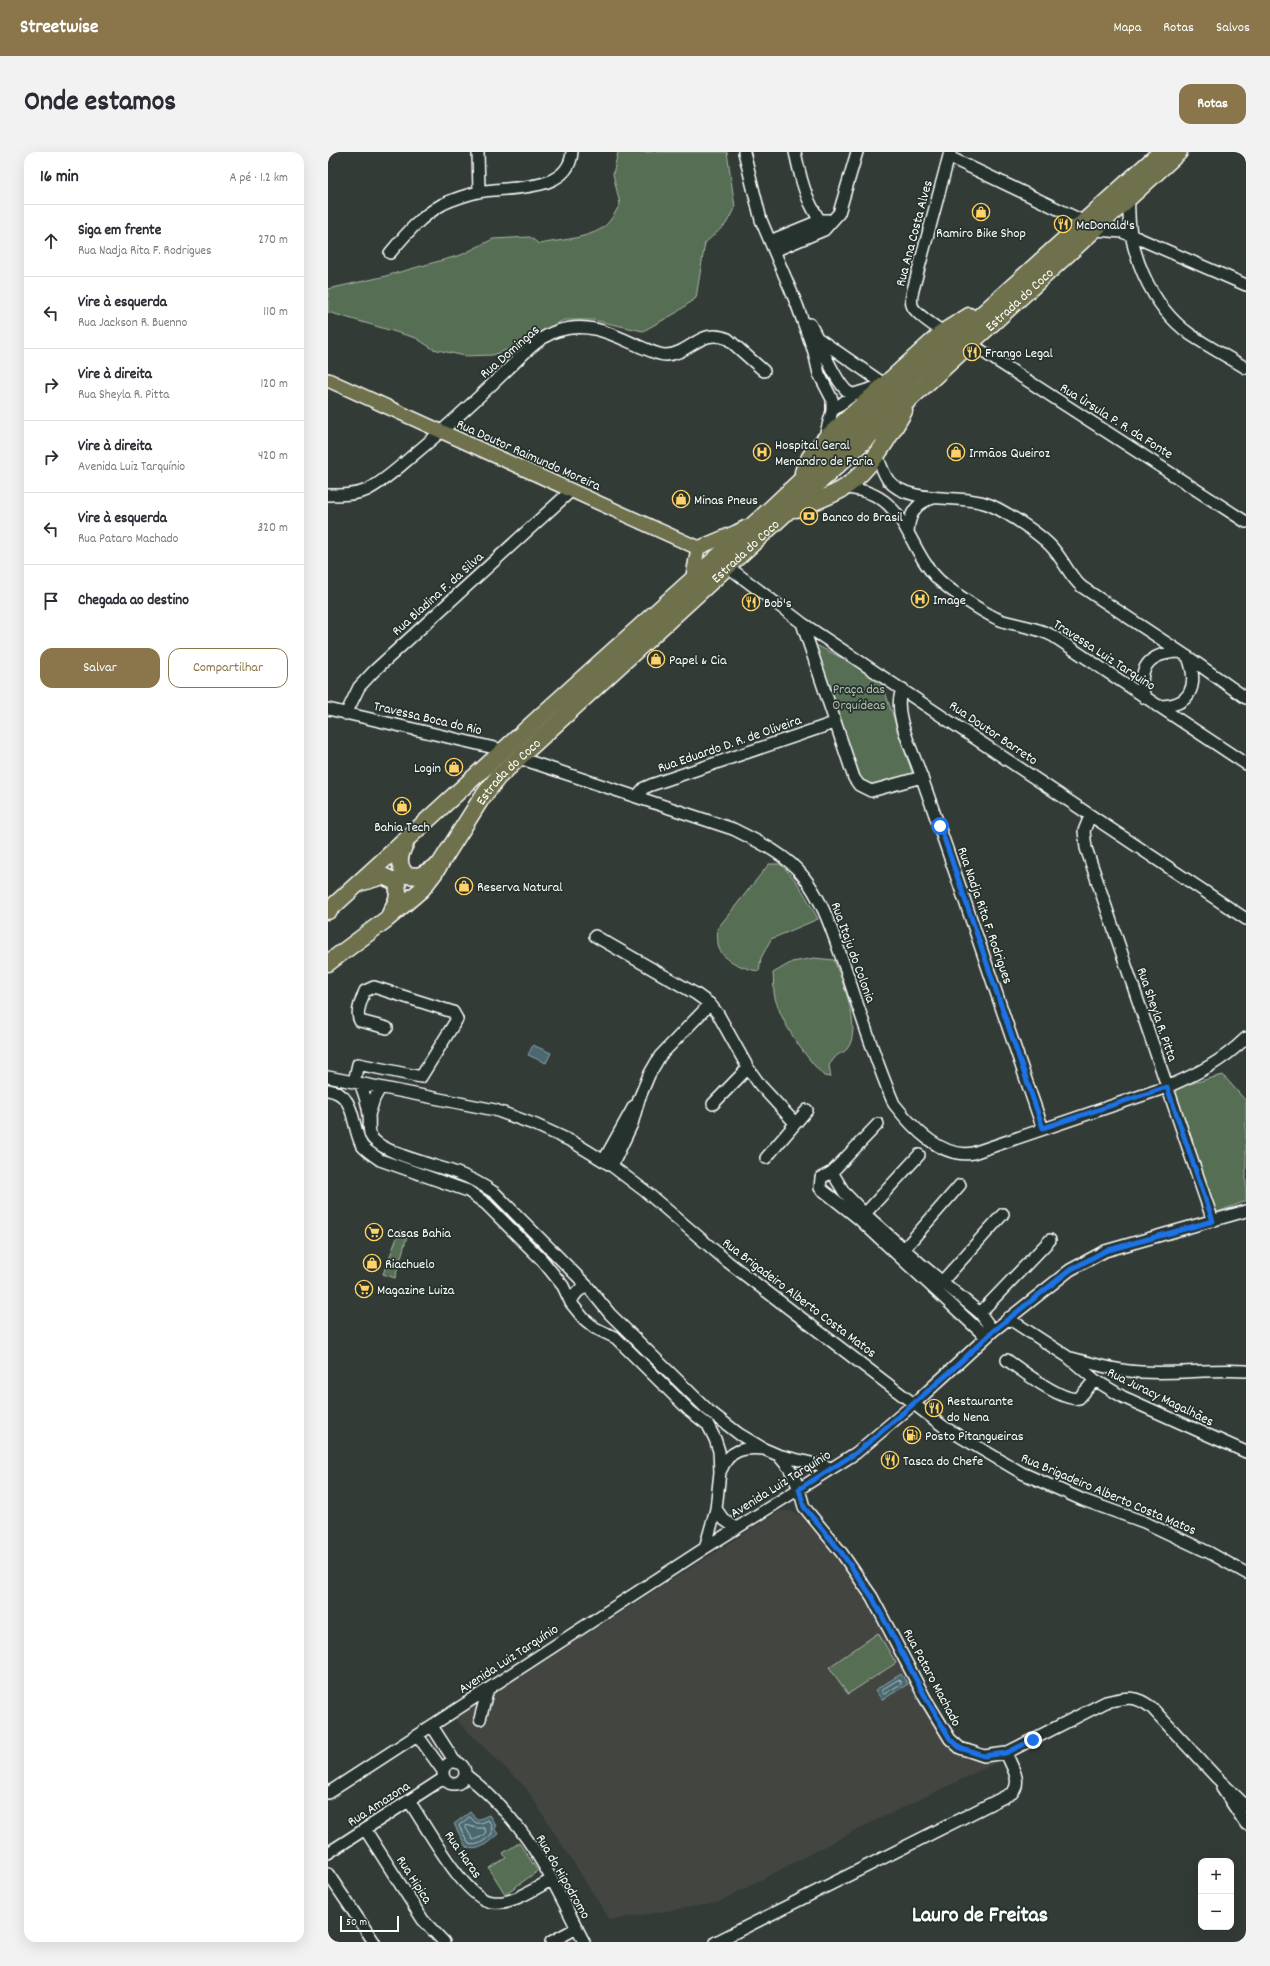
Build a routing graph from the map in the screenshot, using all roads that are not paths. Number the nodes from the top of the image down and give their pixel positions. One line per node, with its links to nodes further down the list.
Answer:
1 (478, 152): 9 (street)
2 (572, 152): 9 (street)
3 (744, 152): 14 (street)
4 (795, 152): 12 (street)
5 (856, 152): 12 (street)
6 (1179, 152): 10 (highway, Estrada do Coco)
7 (950, 154): 11 (street); 19 (street, Rua Ana Costa Alves)
8 (1153, 155): 11 (highway, Estrada do Coco)
9 (479, 192): 15 (street)
10 (1130, 198): 11 (highway, Estrada do Coco); 13 (street)
11 (1090, 226): 13 (street); 17 (highway, Estrada do Coco); 21 (highway, Estrada do Coco)
12 (818, 227): 14 (street)
13 (1133, 236): 16 (street); 22 (street)
14 (772, 246): 18 (street)
15 (390, 253)
16 (1246, 285)
17 (1002, 295): 19 (highway); 32 (highway, Estrada do Coco)
18 (798, 305): 20 (street); 28 (street)
19 (943, 332): 25 (highway)
20 (819, 339): 25 (street); 26 (street)
21 (972, 344): 27 (highway, Estrada do Coco); 39 (street, Rua Ùrsula P. R. da Fonte)
22 (1246, 368)
23 (764, 371): 29 (street, Rua Domingas)
24 (328, 380): 29 (main road, Rua Doutor Raimundo Moreira)
25 (883, 385): 26 (street); 30 (highway)
26 (854, 394): 28 (street)
27 (910, 400): 31 (highway); 37 (highway, Estrada do Coco)
28 (832, 411): 30 (street)
29 (441, 432): 34 (main road, Rua Doutor Raimundo Moreira); 35 (street, Rua Domingas)
30 (824, 440): 32 (highway)
31 (877, 454): 33 (highway); 36 (street)
32 (798, 482): 38 (highway, Estrada do Coco)
33 (844, 488): 37 (highway); 40 (street, Travessa Luiz Tarquino)
34 (572, 490): 41 (main road, Rua Doutor Raimundo Moreira); 51 (street, Rua Bladina F. da Silva)
35 (328, 495)
36 (936, 497): 40 (street); 45 (street)
37 (785, 513): 42 (highway, Estrada do Coco)
38 (764, 515): 41 (main road); 43 (highway, Estrada do Coco)
39 (1246, 522)
40 (908, 532): 47 (street, Travessa Luiz Tarquino)
41 (698, 548): 43 (main road)
42 (727, 566): 44 (street, Rua Doutor Barreto); 54 (highway, Estrada do Coco)
43 (692, 581): 53 (highway, Estrada do Coco)
44 (802, 622): 46 (street, Rua Doutor Barreto); 52 (street)
45 (1184, 654): 47 (street); 48 (street); 49 (street)
46 (903, 689): 56 (street, Rua Nadja Rita F. Rodrigues); 58 (street, Rua Doutor Barreto)
47 (1145, 698): 49 (street, Travessa Luiz Tarquino)
48 (1246, 698)
49 (1157, 706): 55 (street, Travessa Luiz Tarquino)
50 (328, 709): 51 (street)
51 (346, 714): 53 (street, Travessa Boca do Rio)
52 (834, 723): 56 (street); 57 (street, Rua Eduardo D. R. de Oliveira)
53 (503, 750): 59 (highway, Estrada do Coco)
54 (519, 758): 57 (street, Rua Itaju do Colonia); 60 (highway, Estrada do Coco)
55 (1246, 764)
56 (922, 777): 81 (street, Rua Nadja Rita F. Rodrigues)
57 (637, 796): 81 (street, Rua Itaju do Colonia)
58 (1090, 816): 64 (street, Rua Doutor Barreto); 73 (street, Rua Sheyla R. Pitta)
59 (408, 836): 60 (highway); 61 (highway, Estrada do Coco)
60 (440, 864): 63 (highway, Estrada do Coco)
61 (358, 884): 62 (highway, Estrada do Coco); 63 (highway)
62 (328, 911)
63 (387, 919): 66 (highway, Estrada do Coco)
64 (1246, 919)
65 (595, 936): 67 (street)
66 (328, 963)
67 (710, 1004): 70 (street); 84 (street)
68 (387, 1028): 72 (street)
69 (1246, 1038): 73 (street, Rua Itaju do Colonia)
70 (748, 1068): 76 (street); 79 (street)
71 (328, 1077): 72 (street, Rua Brigadeiro Alberto Costa Matos)
72 (357, 1082): 74 (street, Rua Brigadeiro Alberto Costa Matos); 78 (street)
73 (1167, 1087): 81 (street, Rua Itaju do Colonia); 90 (street, Rua Sheyla R. Pitta)
74 (380, 1088): 78 (street); 84 (street, Rua Brigadeiro Alberto Costa Matos)
75 (328, 1090): 97 (street)
76 (713, 1104)
77 (807, 1110): 79 (street)
78 (369, 1116): 95 (street)
79 (795, 1123): 83 (street)
80 (878, 1124): 85 (street)
81 (1043, 1128)
82 (919, 1156): 89 (street)
83 (766, 1158)
84 (608, 1163): 109 (street, Rua Brigadeiro Alberto Costa Matos)
85 (832, 1172): 89 (street); 89 (street)
86 (960, 1185): 92 (street)
87 (1246, 1211): 90 (street, Avenida Luiz Tarquínio)
88 (1003, 1214): 94 (street)
89 (862, 1217): 92 (street); 93 (street)
90 (1213, 1221): 102 (street, Avenida Luiz Tarquínio)
91 (1050, 1240): 100 (street)
92 (904, 1249): 93 (street)
93 (919, 1269): 94 (street); 96 (street)
94 (943, 1281): 96 (street); 98 (street)
95 (588, 1287): 97 (street); 101 (street)
96 (935, 1290): 99 (street)
97 (571, 1303): 103 (street)
98 (969, 1303): 99 (street); 100 (street)
99 (958, 1311): 104 (street)
100 (980, 1313): 104 (street)
101 (610, 1314): 103 (street); 110 (street)
102 (1008, 1318): 104 (street, Avenida Luiz Tarquínio); 105 (street, Rua Juracy Magalhães)
103 (595, 1328): 114 (street)
104 (990, 1334): 109 (street, Avenida Luiz Tarquínio)
105 (1068, 1357): 107 (street); 108 (street, Rua Juracy Magalhães)
106 (1007, 1360): 108 (street)
107 (1246, 1371)
108 (1095, 1380): 111 (street, Rua Juracy Magalhães)
109 (915, 1404): 113 (street, Avenida Luiz Tarquínio); 122 (street, Rua Brigadeiro Alberto Costa Matos)
110 (764, 1449): 112 (street); 114 (street)
111 (1246, 1452)
112 (778, 1455): 113 (street); 115 (street)
113 (832, 1468): 116 (street, Avenida Luiz Tarquínio)
114 (720, 1472): 119 (street)
115 (793, 1476): 116 (street, Rua Pataro Machado); 117 (street)
116 (799, 1489): 117 (street, Avenida Luiz Tarquínio); 118 (street, Rua Pataro Machado)
117 (783, 1500): 118 (street); 120 (street, Avenida Luiz Tarquínio)
118 (804, 1507): 127 (street, Rua Pataro Machado)
119 (716, 1509): 120 (street); 121 (street)
120 (736, 1528): 121 (street, Avenida Luiz Tarquínio)
121 (705, 1548): 123 (street, Avenida Luiz Tarquínio)
122 (1246, 1573)
123 (488, 1689): 124 (street); 125 (street, Avenida Luiz Tarquínio)
124 (480, 1719)
125 (432, 1726): 126 (street, Avenida Luiz Tarquínio); 128 (street)
126 (418, 1736): 129 (street); 132 (street, Avenida Luiz Tarquínio)
127 (1006, 1753): 131 (street, Rua Pataro Machado); 145 (street)
128 (455, 1762): 129 (street); 130 (street)
129 (444, 1774): 130 (street); 133 (street, Rua Amazona)
130 (466, 1775): 139 (street, Rua do Hipodromo)
131 (1216, 1777): 134 (street, Rua Pataro Machado); 135 (street, Rua Pataro Machado)
132 (328, 1793)
133 (409, 1801): 136 (street, Rua Amazona); 139 (street, Rua Haras)
134 (1246, 1806)
135 (1246, 1823)
136 (365, 1829): 137 (street, Rua Amazona); 142 (street, Rua Hipica)
137 (328, 1853)
138 (328, 1874): 141 (street)
139 (551, 1880): 140 (street, Rua do Hipodromo)
140 (577, 1928): 143 (street); 144 (street, Rua do Hipodromo)
141 (374, 1942)
142 (444, 1942)
143 (551, 1942)
144 (584, 1942)
145 (716, 1942)

